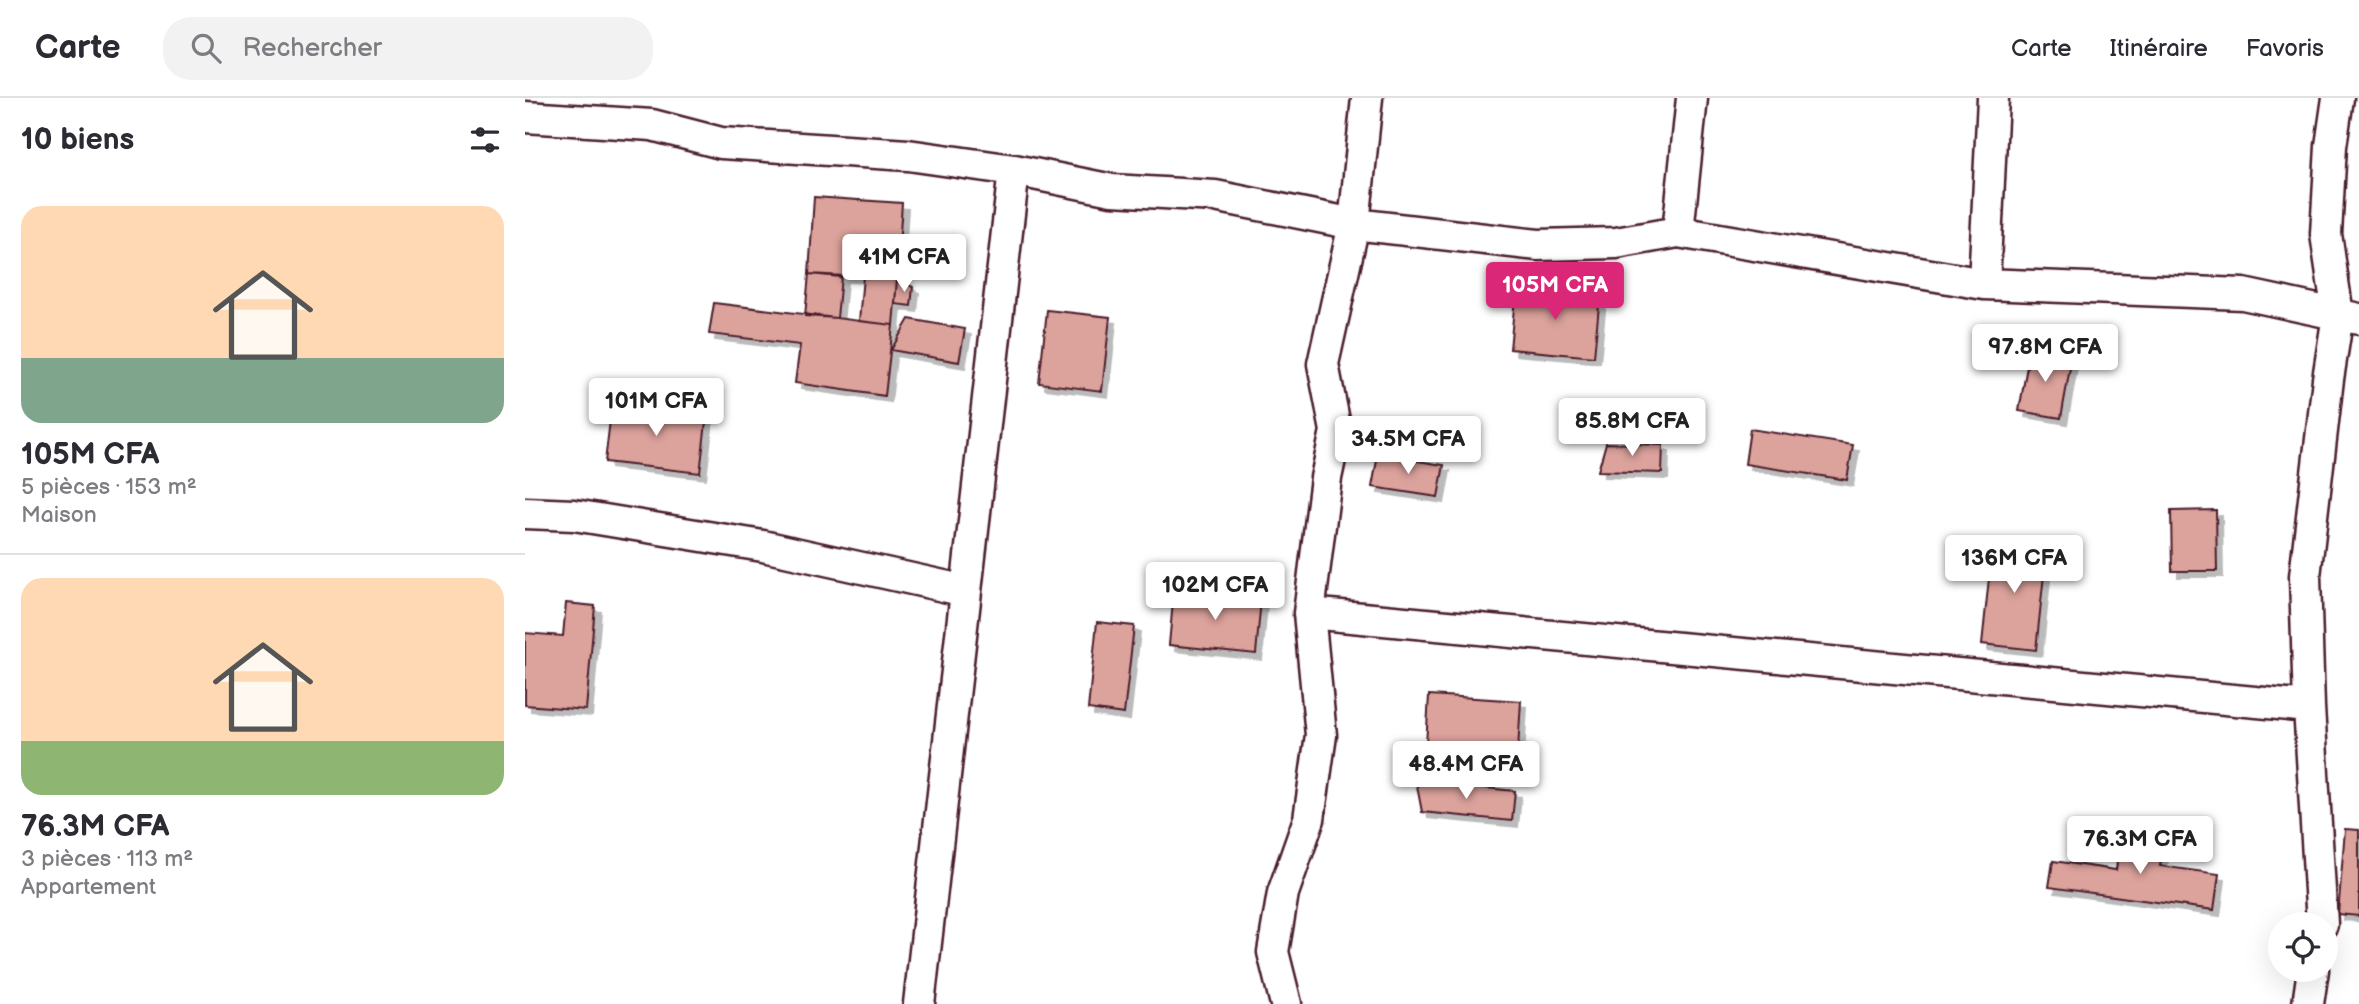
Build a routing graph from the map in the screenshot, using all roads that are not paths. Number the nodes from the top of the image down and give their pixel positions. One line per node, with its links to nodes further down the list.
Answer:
1 (1367, 98): 8 (street)
2 (1692, 98): 9 (street)
3 (1993, 98): 10 (street)
4 (2338, 98): 11 (street)
5 (575, 109): 6 (street); 7 (street)
6 (525, 117)
7 (1014, 170): 8 (street); 13 (street)
8 (1353, 224): 9 (street); 14 (street)
9 (1678, 232): 10 (street)
10 (1984, 284): 11 (street)
11 (2349, 317): 15 (street)
12 (525, 513): 13 (street)
13 (966, 591): 18 (street)
14 (1309, 613): 15 (street); 19 (street)
15 (2309, 707): 16 (street)
16 (2321, 912)
17 (2311, 982): 20 (street)
18 (919, 1004)
19 (1286, 1004)
20 (2308, 1004)

